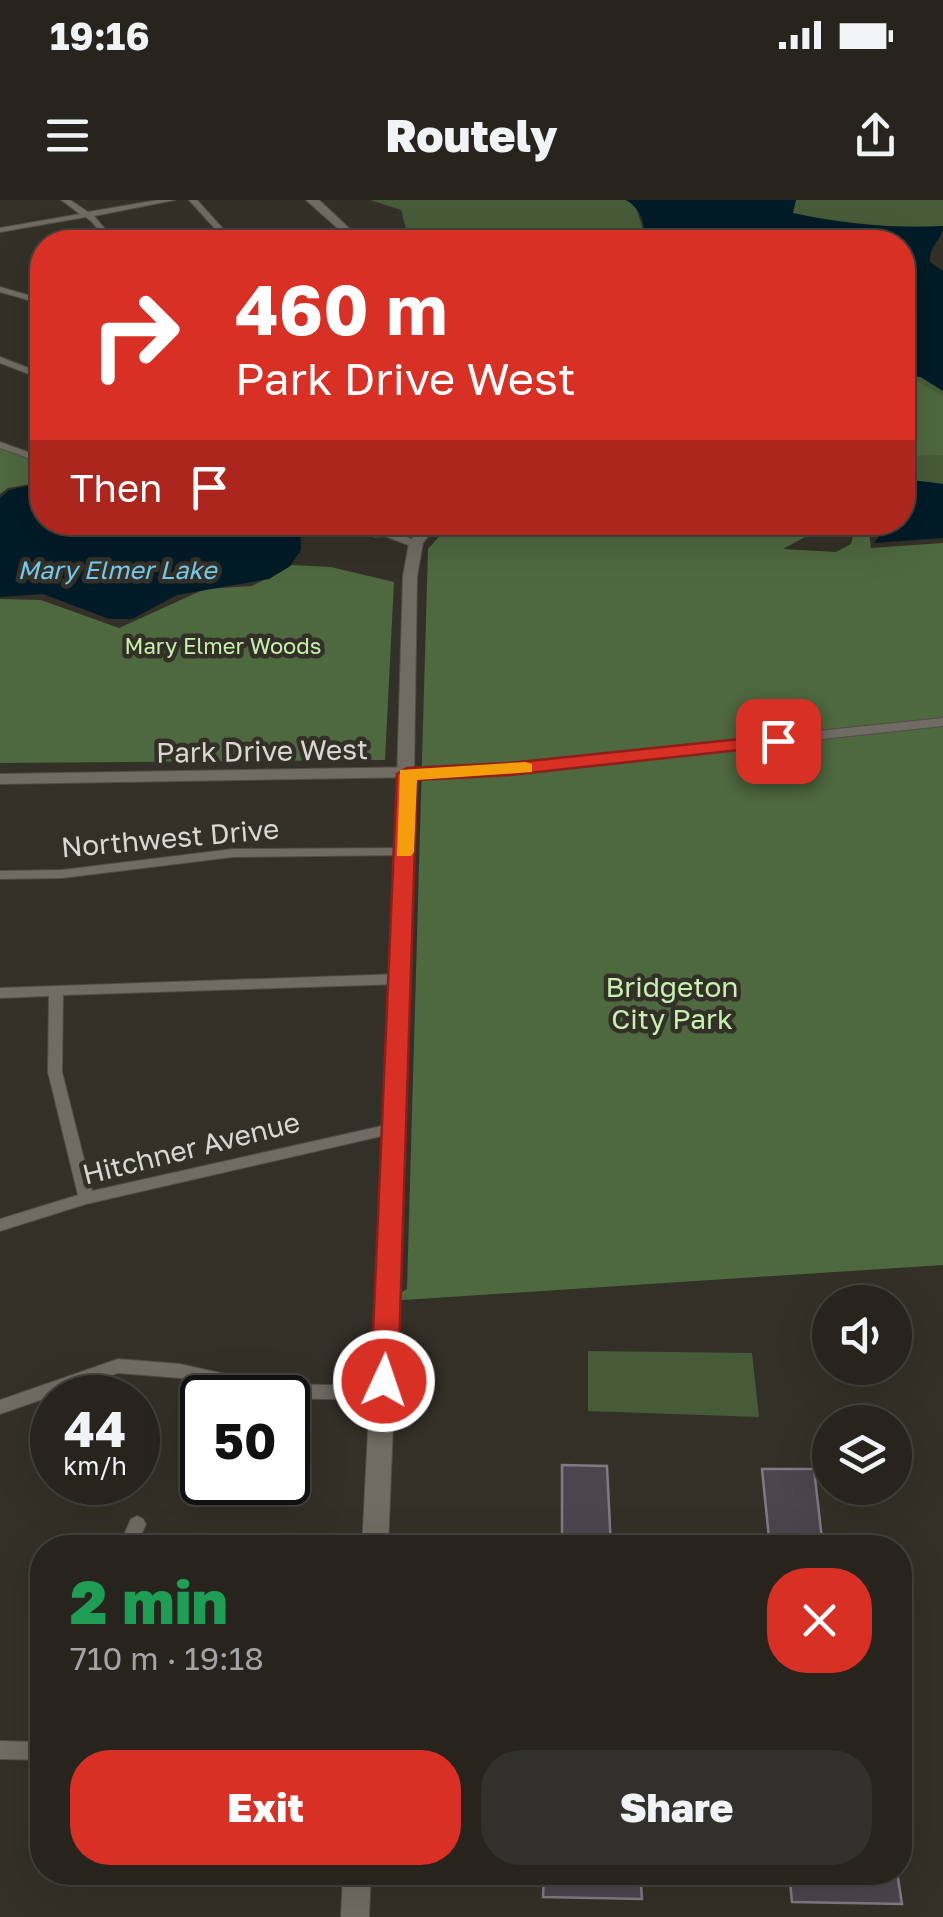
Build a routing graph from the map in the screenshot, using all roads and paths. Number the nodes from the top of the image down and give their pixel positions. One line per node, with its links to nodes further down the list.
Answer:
1 (65, 200): 5 (street)
2 (171, 200): 5 (street)
3 (193, 200): 8 (street)
4 (312, 200): 9 (main road)
5 (89, 214): 6 (street); 7 (street)
6 (0, 230)
7 (102, 230)
8 (220, 230)
9 (346, 230)
10 (0, 289): 11 (street)
11 (30, 298)
12 (0, 360): 13 (street)
13 (30, 371)
14 (0, 445): 15 (street)
15 (30, 456)
16 (424, 535): 18 (main road)
17 (943, 722): 18 (street, Park Drive West)
18 (407, 774): 19 (street, Park Drive West); 20 (main road)
19 (0, 779)
20 (404, 852): 21 (street, Northwest Drive); 22 (main road)
21 (0, 875)
22 (401, 979): 23 (street); 25 (main road)
23 (56, 991): 24 (street); 26 (street)
24 (0, 994)
25 (395, 1128): 26 (street, Hitchner Avenue); 28 (main road)
26 (86, 1198): 27 (street, Hitchner Avenue)
27 (0, 1225)
28 (384, 1393): 29 (street); 32 (main road)
29 (0, 1407)
30 (138, 1524): 31 (street)
31 (132, 1535)
32 (376, 1535)
33 (0, 1750): 34 (street)
34 (30, 1751)
35 (356, 1885): 36 (main road)
36 (354, 1917)

